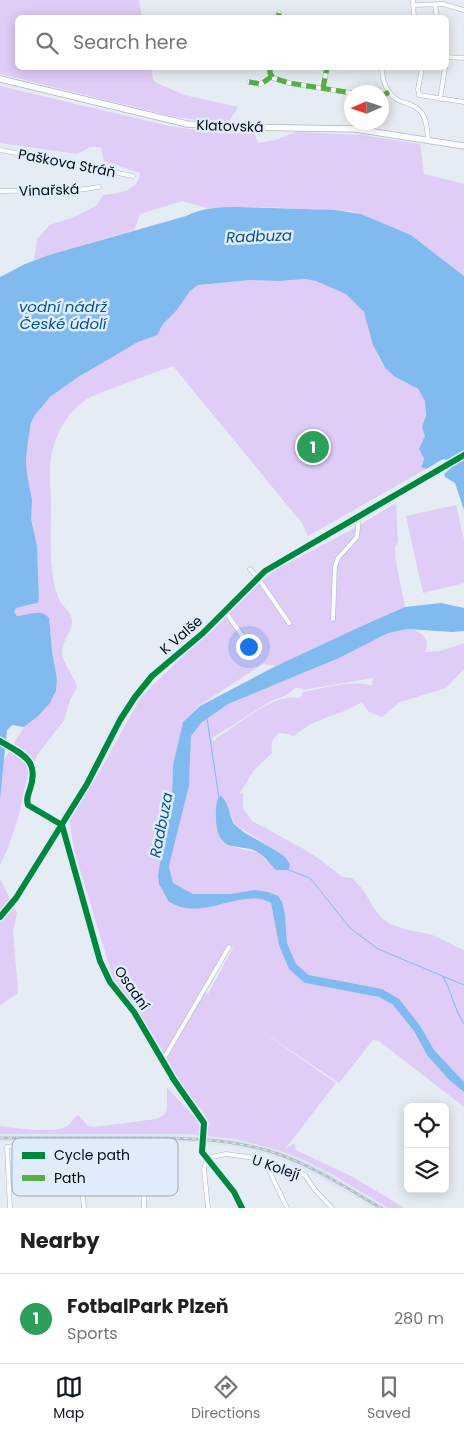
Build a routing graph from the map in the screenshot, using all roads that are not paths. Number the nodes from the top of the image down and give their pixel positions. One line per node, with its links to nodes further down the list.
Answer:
1 (413, 0): 4 (street)
2 (445, 2): 3 (street); 5 (street)
3 (436, 4): 4 (street); 7 (street)
4 (413, 5): 6 (street)
5 (464, 10)
6 (414, 15)
7 (437, 15)
8 (449, 57): 9 (street)
9 (464, 58)
10 (270, 70): 15 (street)
11 (327, 70): 19 (street)
12 (382, 70): 18 (street)
13 (422, 70): 22 (street)
14 (446, 70): 22 (street)
15 (271, 77): 17 (street); 19 (street)
16 (0, 79): 24 (main road, Klatovská)
17 (249, 82)
18 (385, 85)
19 (323, 88): 20 (street)
20 (344, 92)
21 (389, 92): 24 (street)
22 (440, 99): 23 (street)
23 (464, 102)
24 (428, 139): 25 (main road, Klatovská)
25 (464, 146)
26 (0, 150): 27 (street, Paškova Stráň)
27 (133, 176)
28 (99, 187): 29 (street, Vinařská)
29 (0, 191)
30 (464, 455): 31 (street, K Valše)
31 (358, 517): 33 (street, K Valše); 35 (street)
32 (250, 569): 33 (street)
33 (258, 578): 34 (street, K Valše); 36 (street)
34 (225, 611): 37 (street); 38 (street, K Valše)
35 (333, 619)
36 (289, 623)
37 (245, 640)
38 (62, 824): 39 (street, K Valše); 41 (street, Osadní)
39 (0, 917)
40 (229, 947): 41 (street)
41 (163, 1060): 42 (street, Osadní)
42 (204, 1123)
43 (12, 1147): 46 (street)
44 (207, 1158): 45 (street, U Kolejí); 47 (street); 48 (street)
45 (264, 1160): 49 (street); 50 (street, U Kolejí)
46 (10, 1208)
47 (208, 1208)
48 (242, 1208)
49 (287, 1208)
50 (332, 1208)

